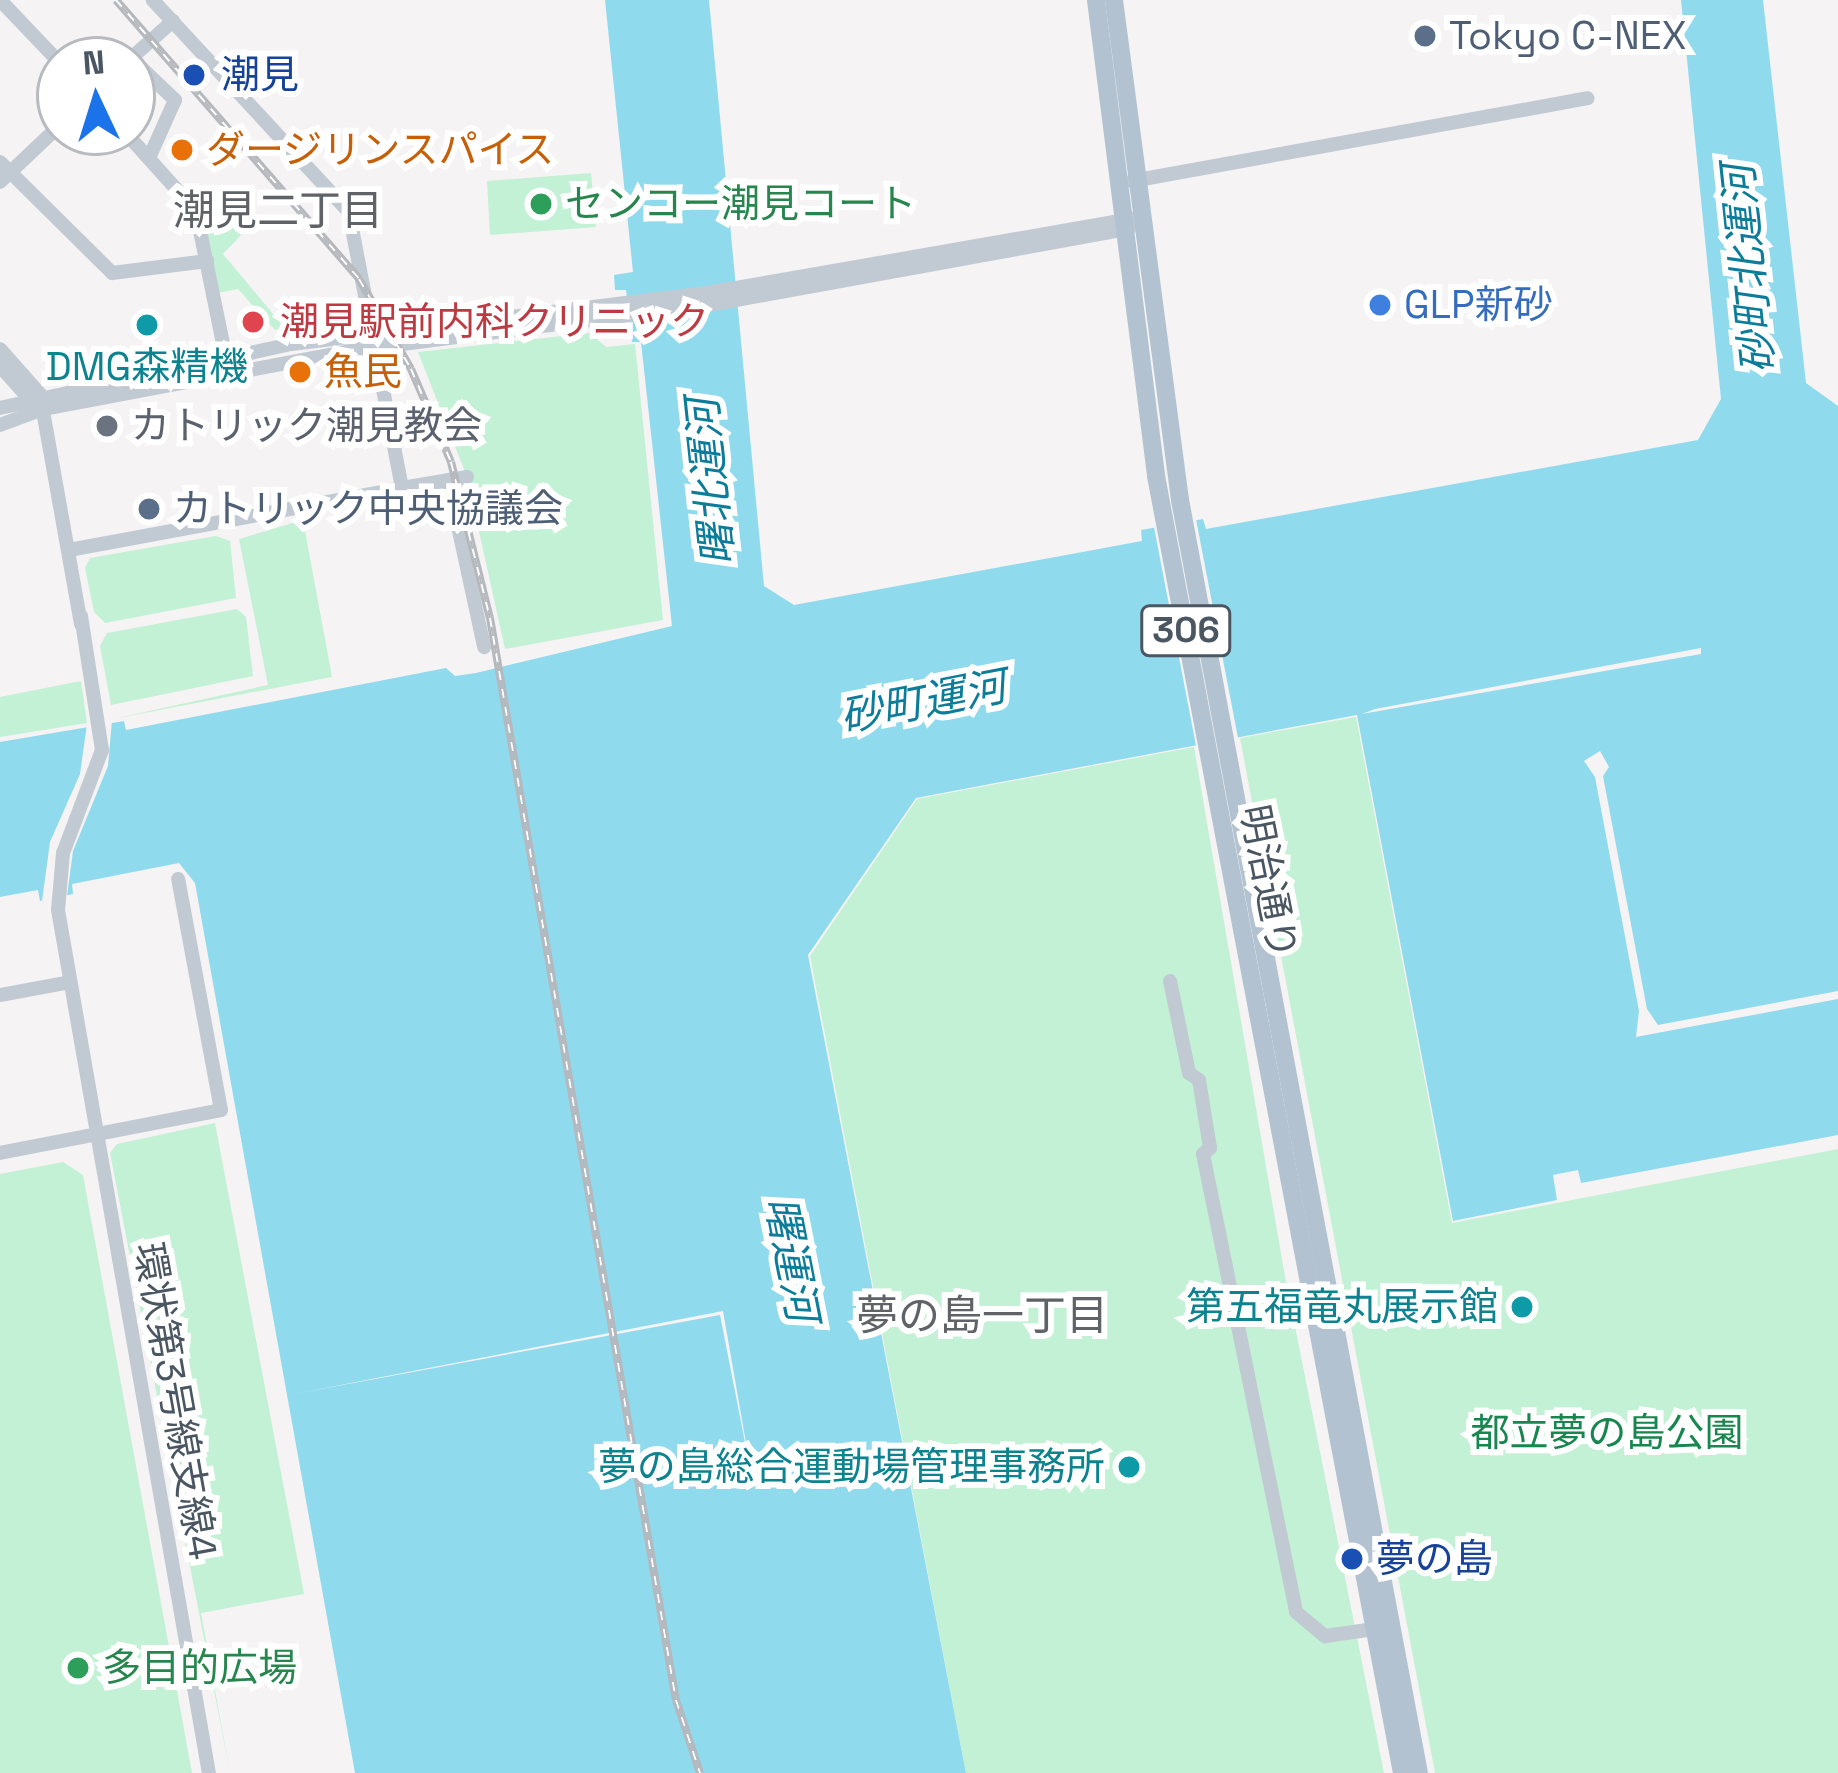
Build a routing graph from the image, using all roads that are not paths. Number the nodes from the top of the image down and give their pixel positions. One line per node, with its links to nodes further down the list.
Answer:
1 (0, 0): 7 (street)
2 (153, 0): 5 (street)
3 (1096, 0): 14 (main road, 明治通り / 306)
4 (1114, 0): 14 (main road, 明治通り / 306)
5 (173, 21): 6 (street); 17 (street)
6 (156, 36)
7 (36, 38)
8 (156, 83): 10 (street)
9 (1587, 98): 14 (street)
10 (156, 142)
11 (36, 145): 13 (street)
12 (149, 158): 16 (street)
13 (3, 172): 16 (street)
14 (1130, 181): 15 (main road, 明治通り / 306)
15 (1133, 223): 17 (street); 35 (main road, 明治通り / 306); 38 (main road, 明治通り / 306)
16 (207, 261): 19 (street)
17 (377, 339): 19 (street); 21 (street); 26 (street)
18 (0, 349): 21 (street)
19 (226, 358): 21 (street)
20 (0, 366): 21 (street)
21 (37, 401): 22 (street); 23 (street); 27 (street)
22 (0, 408)
23 (0, 425)
24 (467, 476): 25 (street)
25 (448, 480): 26 (street); 28 (street)
26 (403, 488): 27 (street)
27 (69, 550): 31 (street, 環状第3号線支線4)
28 (484, 647)
29 (178, 879): 33 (street)
30 (1170, 981): 35 (street)
31 (67, 982): 32 (street); 33 (street, 環状第3号線支線4)
32 (0, 995)
33 (94, 1136): 34 (street); 36 (street, 環状第3号線支線4)
34 (0, 1153)
35 (1375, 1629): 37 (main road, 明治通り / 306)
36 (209, 1773)
37 (1402, 1773)
38 (1419, 1773)

